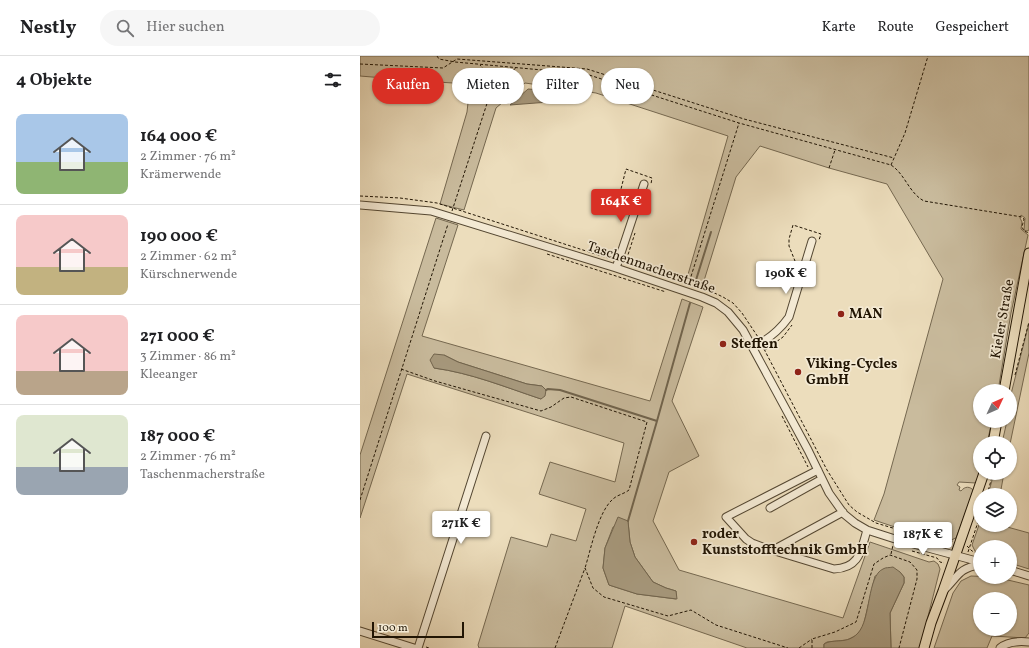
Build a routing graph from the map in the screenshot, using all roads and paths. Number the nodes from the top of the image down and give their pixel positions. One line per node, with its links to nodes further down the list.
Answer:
1 (437, 56): 3 (path)
2 (928, 56): 12 (path)
3 (454, 62): 4 (path); 5 (path); 12 (path)
4 (360, 64)
5 (479, 64): 6 (path); 7 (path)
6 (483, 68)
7 (516, 68)
8 (524, 69): 10 (path)
9 (487, 104): 18 (path)
10 (739, 123): 11 (path); 26 (path)
11 (835, 150): 13 (path); 14 (path)
12 (894, 158): 13 (path)
13 (891, 165): 21 (path)
14 (829, 168)
15 (644, 184): 25 (street)
16 (360, 196): 18 (path)
17 (360, 206): 19 (street, Taschenmacherstraße)
18 (453, 208): 19 (path); 25 (path)
19 (450, 216): 25 (street, Taschenmacherstraße)
20 (453, 224): 32 (path)
21 (1029, 233)
22 (812, 241): 30 (street)
23 (541, 252): 28 (path)
24 (1029, 253): 34 (main road, Kieler Straße)
25 (617, 265): 26 (path); 27 (street, Taschenmacherstraße)
26 (689, 284): 27 (path); 30 (path)
27 (686, 292): 31 (street, Taschenmacherstraße)
28 (672, 294)
29 (1029, 322): 33 (path)
30 (761, 343): 31 (street); 48 (path)
31 (753, 347): 37 (street, Taschenmacherstraße)
32 (401, 369): 41 (path); 57 (path)
33 (1015, 374)
34 (1005, 384)
35 (779, 412): 37 (path)
36 (486, 436): 65 (street)
37 (815, 472): 38 (street, Taschenmacherstraße); 40 (street)
38 (822, 479): 42 (street); 44 (street, Taschenmacherstraße)
39 (982, 480): 48 (main road)
40 (776, 493): 42 (street); 50 (street)
41 (360, 500)
42 (780, 502): 43 (street)
43 (770, 508)
44 (843, 512): 45 (street, Taschenmacherstraße); 50 (street)
45 (867, 530): 47 (street, Taschenmacherstraße); 50 (street)
46 (975, 532): 49 (path)
47 (895, 539): 53 (path); 54 (street, Taschenmacherstraße)
48 (960, 544): 49 (path); 54 (main road)
49 (970, 548): 52 (path)
50 (772, 550)
51 (907, 550): 54 (path)
52 (973, 551)
53 (890, 555): 62 (path); 70 (path)
54 (954, 560): 55 (street, Taschenmacherstraße); 60 (main road)
55 (973, 562)
56 (973, 566): 60 (street)
57 (585, 568): 66 (path); 67 (path)
58 (1017, 572): 59 (street)
59 (1029, 576)
60 (943, 591): 71 (main road)
61 (360, 631): 64 (street)
62 (812, 638): 68 (path); 69 (path)
63 (1029, 642): 72 (street)
64 (414, 648)
65 (418, 648)
66 (555, 648)
67 (788, 648)
68 (799, 648)
69 (812, 648)
70 (899, 648)
71 (924, 648)
72 (1000, 648)

